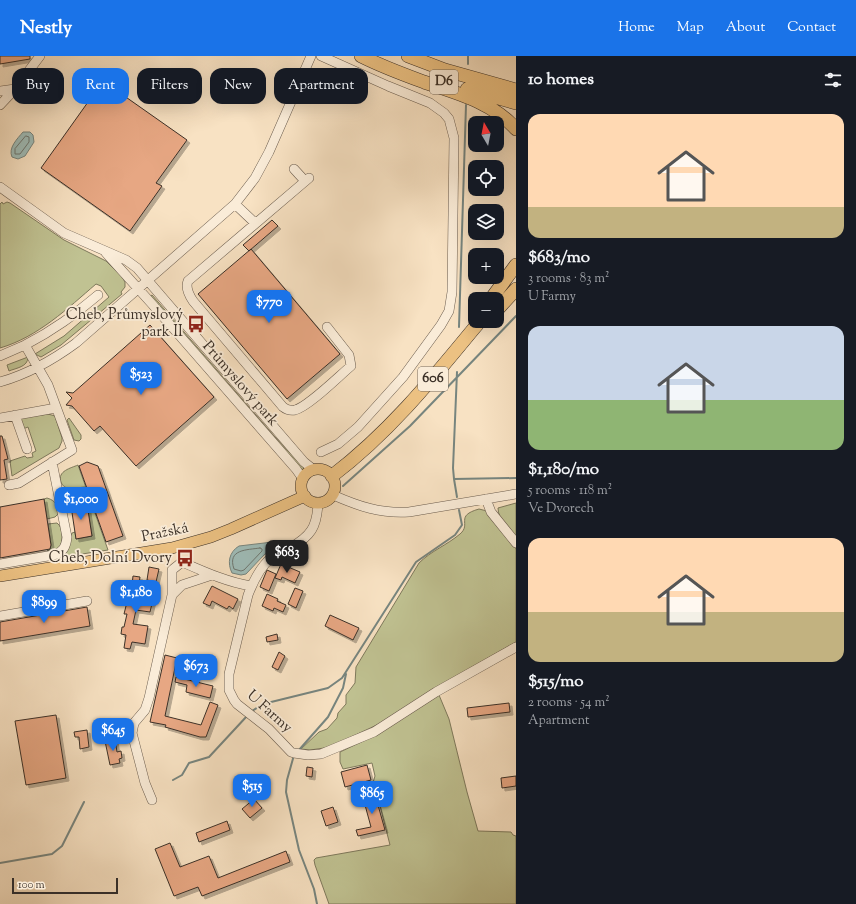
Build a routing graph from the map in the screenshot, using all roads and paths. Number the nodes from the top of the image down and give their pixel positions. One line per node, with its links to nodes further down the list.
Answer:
1 (40, 56): 7 (street)
2 (311, 56): 18 (street)
3 (321, 56): 43 (street)
4 (361, 56): 14 (highway)
5 (373, 56): 12 (highway, D6)
6 (408, 56): 9 (highway, D6)
7 (31, 68)
8 (12, 89): 10 (street)
9 (516, 90)
10 (0, 91)
11 (12, 92): 13 (street)
12 (516, 103)
13 (0, 106)
14 (516, 129)
15 (294, 169): 19 (street)
16 (0, 187): 17 (street, Průmyslový park)
17 (4, 196): 20 (street, Průmyslový park)
18 (235, 204): 19 (street); 23 (street)
19 (255, 223): 30 (street)
20 (102, 250): 23 (street, Průmyslový park); 25 (street, Průmyslový park)
21 (516, 265): 26 (highway)
22 (516, 277): 27 (highway)
23 (148, 281): 25 (street); 45 (street, Průmyslový park)
24 (516, 288): 29 (highway)
25 (138, 290): 37 (street); 47 (street, Průmyslový park)
26 (496, 292)
27 (504, 292)
28 (98, 295): 35 (street)
29 (504, 302)
30 (327, 327)
31 (472, 328): 34 (highway)
32 (474, 328): 34 (highway, 606)
33 (479, 328): 34 (highway, 606)
34 (462, 342): 46 (highway, 606)
35 (26, 345): 36 (street); 37 (street)
36 (0, 356)
37 (38, 367): 38 (street); 39 (street)
38 (0, 382)
39 (56, 408): 40 (street); 44 (street)
40 (15, 415): 41 (street); 42 (street)
41 (0, 418)
42 (27, 449)
43 (321, 452)
44 (52, 462): 48 (street); 55 (street)
45 (314, 470): 46 (main road); 47 (main road)
46 (332, 476): 49 (main road)
47 (303, 480): 51 (main road)
48 (9, 485)
49 (333, 494): 52 (street); 53 (main road)
50 (516, 494): 52 (street)
51 (305, 496): 53 (main road); 57 (main road, Pražská)
52 (486, 499): 54 (street)
53 (318, 503): 58 (street, U Farmy)
54 (516, 543)
55 (0, 564)
56 (212, 575): 58 (street); 59 (street); 59 (street)
57 (0, 576)
58 (251, 586): 62 (street, U Farmy)
59 (172, 595): 63 (street)
60 (87, 601): 61 (street)
61 (0, 616)
62 (516, 647)
63 (152, 800)

